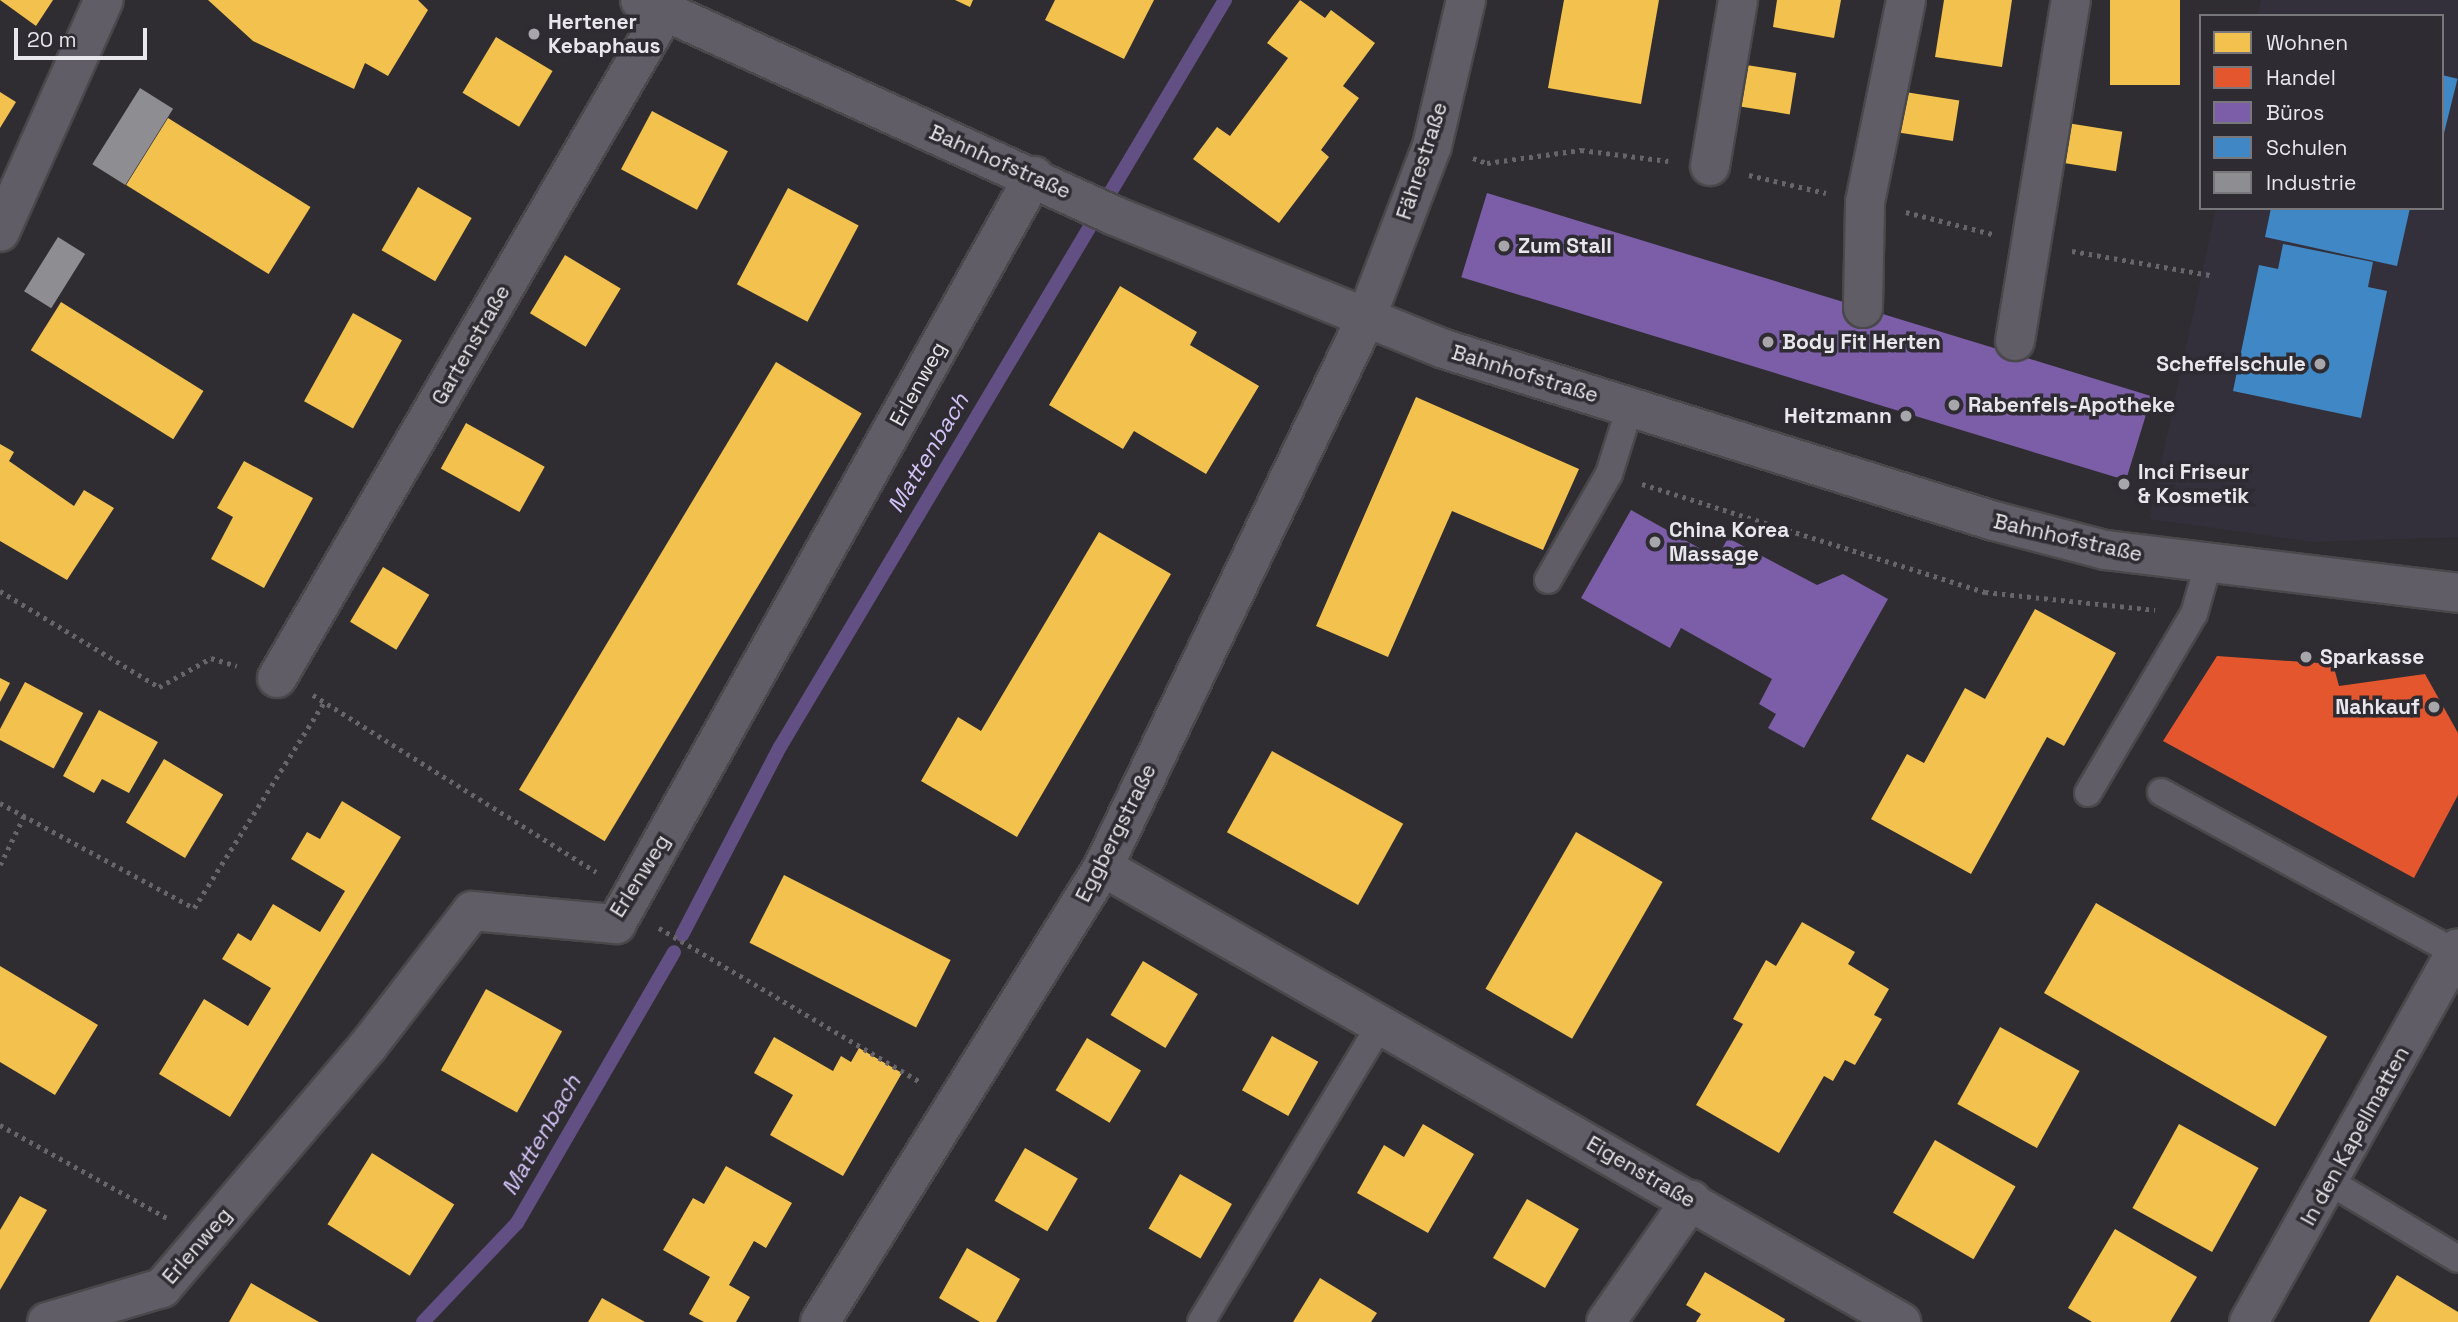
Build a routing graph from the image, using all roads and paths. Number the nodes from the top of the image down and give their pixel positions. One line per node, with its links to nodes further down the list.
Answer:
1 (104, 0): 9 (street)
2 (1466, 0): 11 (street, Fährestraße)
3 (1738, 0): 7 (street)
4 (1906, 0): 10 (street)
5 (2071, 0): 12 (street)
6 (652, 6): 8 (street, Bahnhofstraße); 20 (street, Gartenstraße)
7 (1710, 166)
8 (1049, 183): 11 (street, Bahnhofstraße); 28 (street, Erlenweg)
9 (0, 232)
10 (1863, 308)
11 (1366, 318): 13 (street, Bahnhofstraße); 27 (street, Eggbergstraße)
12 (2015, 341)
13 (1630, 407): 14 (lane); 15 (street, Bahnhofstraße)
14 (1609, 474): 16 (lane); 19 (path)
15 (2208, 565): 18 (street, Bahnhofstraße); 19 (lane)
16 (1548, 580)
17 (0, 591): 20 (path)
18 (2458, 593)
19 (2194, 614): 23 (lane)
20 (277, 677): 21 (path)
21 (324, 702): 25 (path); 28 (path)
22 (2161, 792): 29 (lane)
23 (2088, 793)
24 (0, 803): 25 (path)
25 (24, 816): 26 (path)
26 (0, 865)
27 (1103, 867): 30 (street, Eigenstraße); 31 (street, Eggbergstraße)
28 (630, 898): 31 (path); 35 (street, Erlenweg)
29 (2457, 951): 33 (street, In den Kapellmatten)
30 (1381, 1024): 34 (street, Eigenstraße); 39 (lane)
31 (957, 1104): 38 (street, Eggbergstraße)
32 (0, 1125): 35 (path)
33 (2330, 1182): 36 (lane); 42 (street, In den Kapellmatten)
34 (1691, 1200): 40 (street); 41 (street, Eigenstraße)
35 (204, 1239): 37 (street, Erlenweg)
36 (2458, 1259)
37 (47, 1322)
38 (820, 1322)
39 (1201, 1322)
40 (1605, 1322)
41 (1901, 1322)
42 (2249, 1322)

